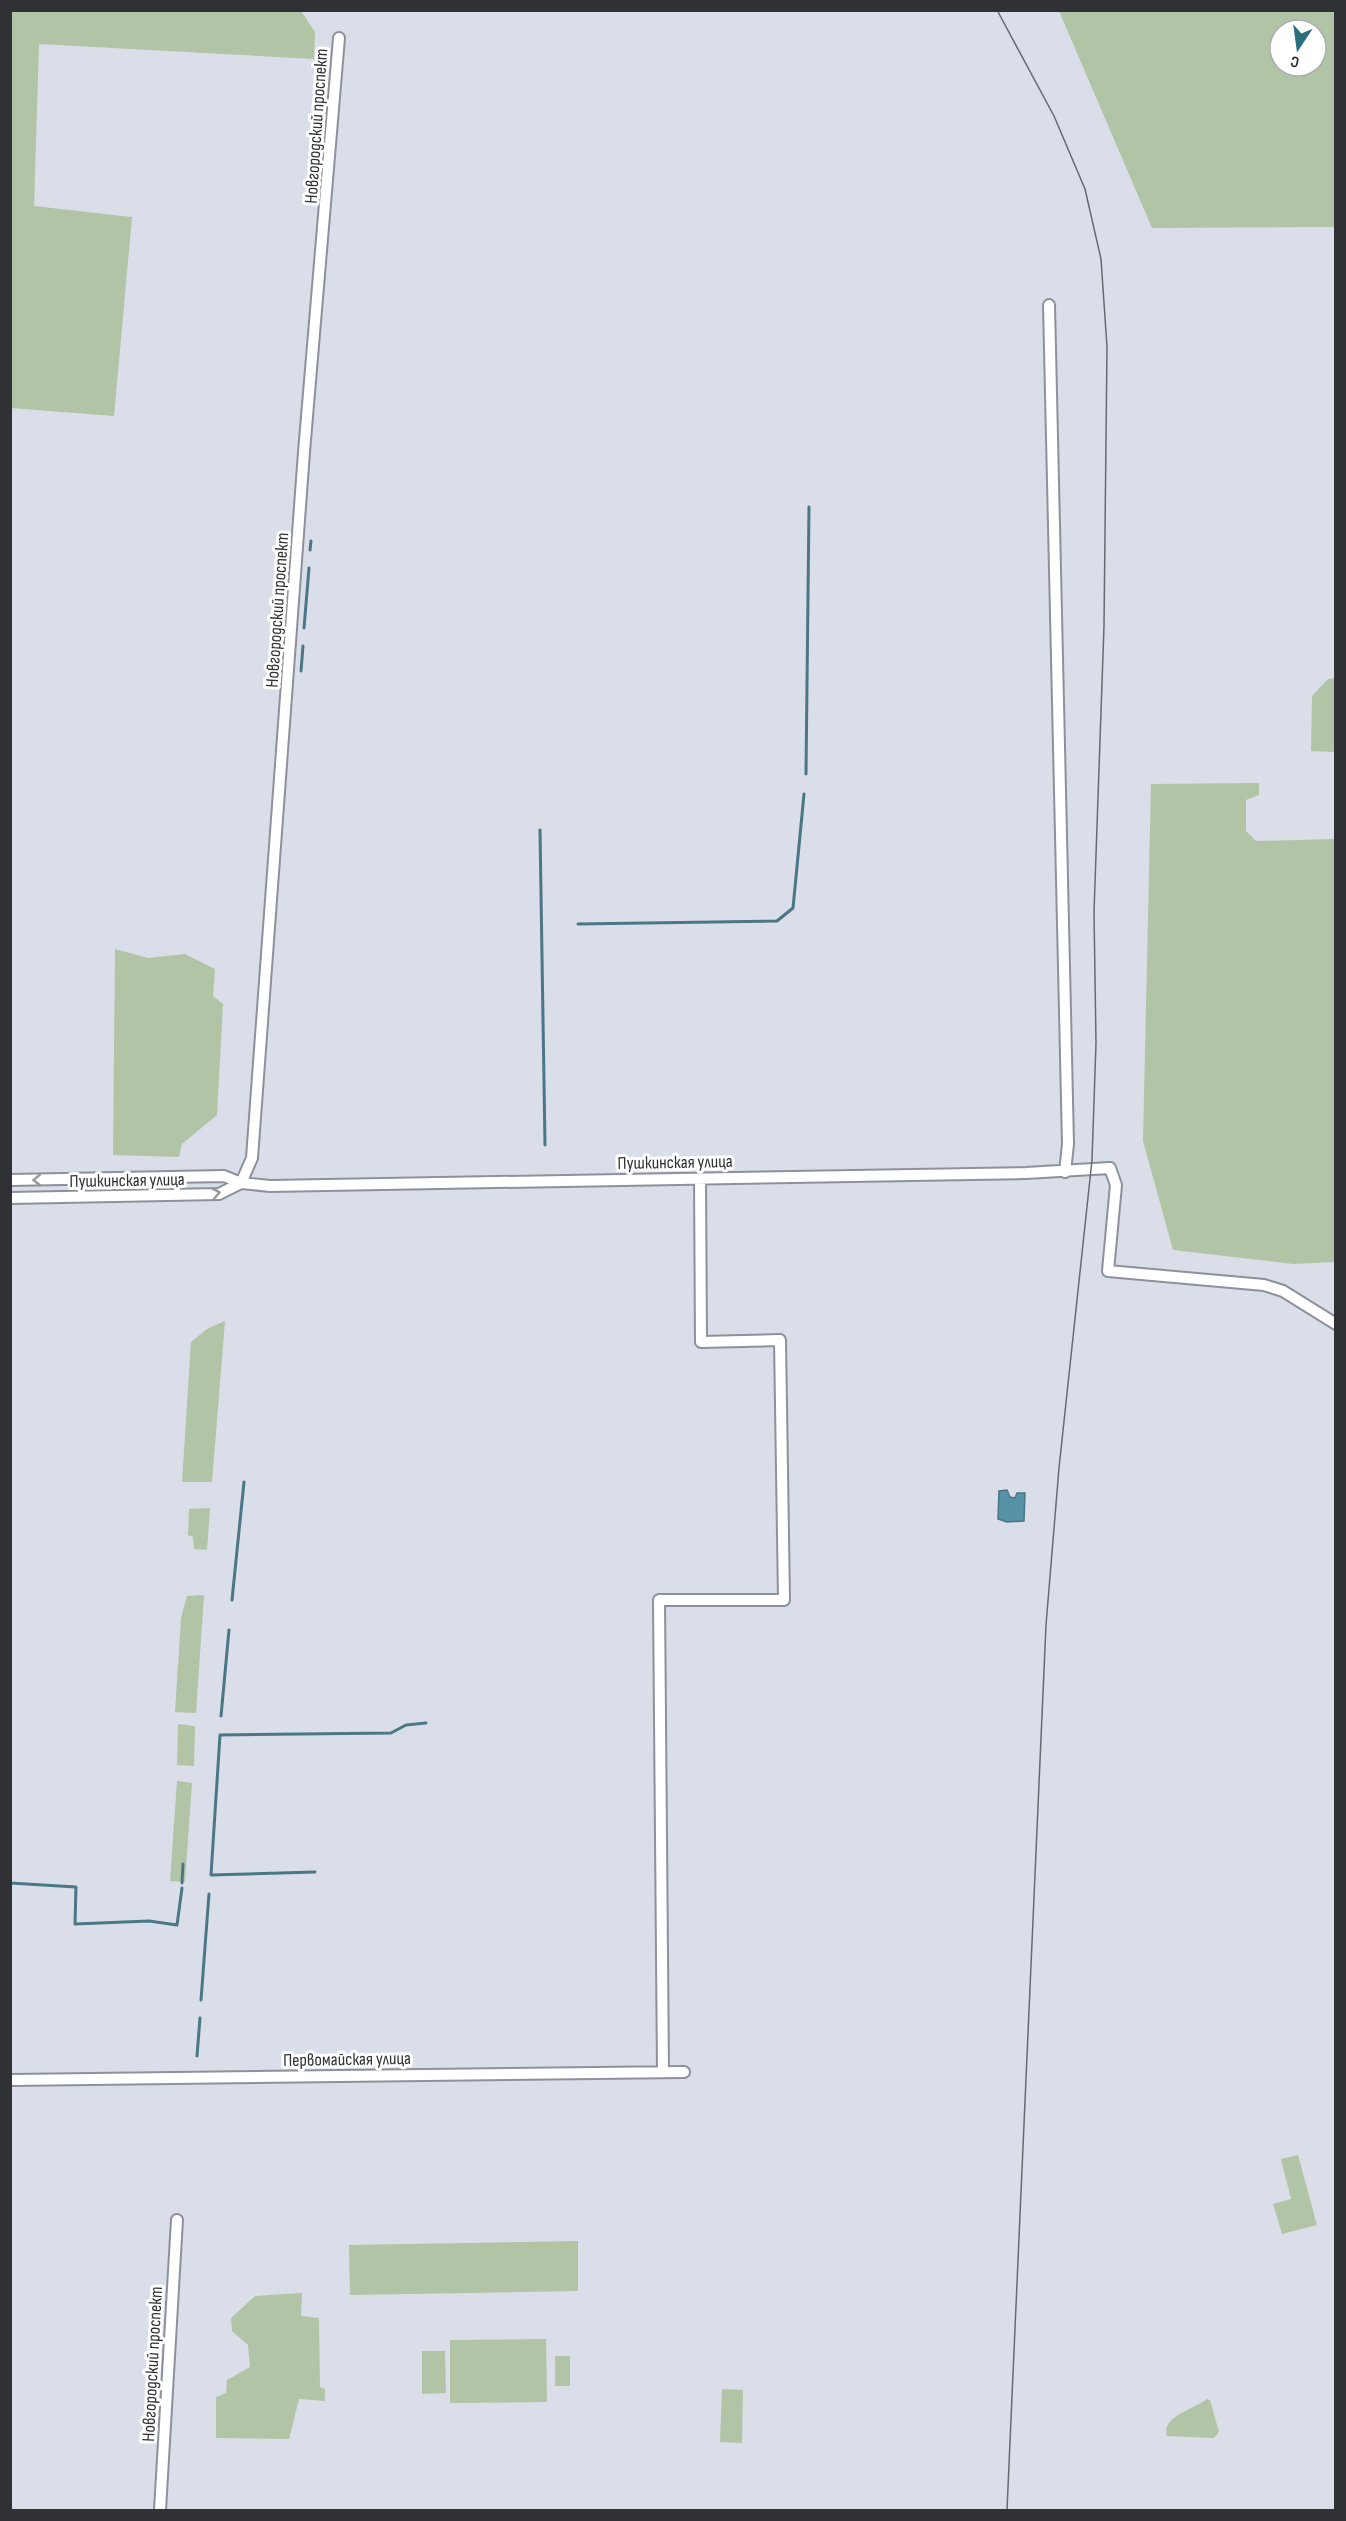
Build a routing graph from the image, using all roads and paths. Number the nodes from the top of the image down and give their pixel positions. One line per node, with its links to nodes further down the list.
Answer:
1 (339, 38): 6 (street, Новгородский проспект)
2 (1048, 304): 3 (street)
3 (1065, 1172): 4 (street, Пушкинская улица); 8 (street, Пушкинская улица)
4 (700, 1179): 6 (street, Пушкинская улица); 9 (street)
5 (10, 1180): 6 (street, Пушкинская улица, one-way to 5)
6 (241, 1183): 7 (street, Пушкинская улица, one-way to 6)
7 (10, 1198)
8 (1335, 1324)
9 (663, 2072): 10 (street, Первомайская улица); 11 (street, Первомайская улица)
10 (684, 2072)
11 (10, 2080)
12 (177, 2220): 13 (street, Новгородский проспект)
13 (160, 2511)

